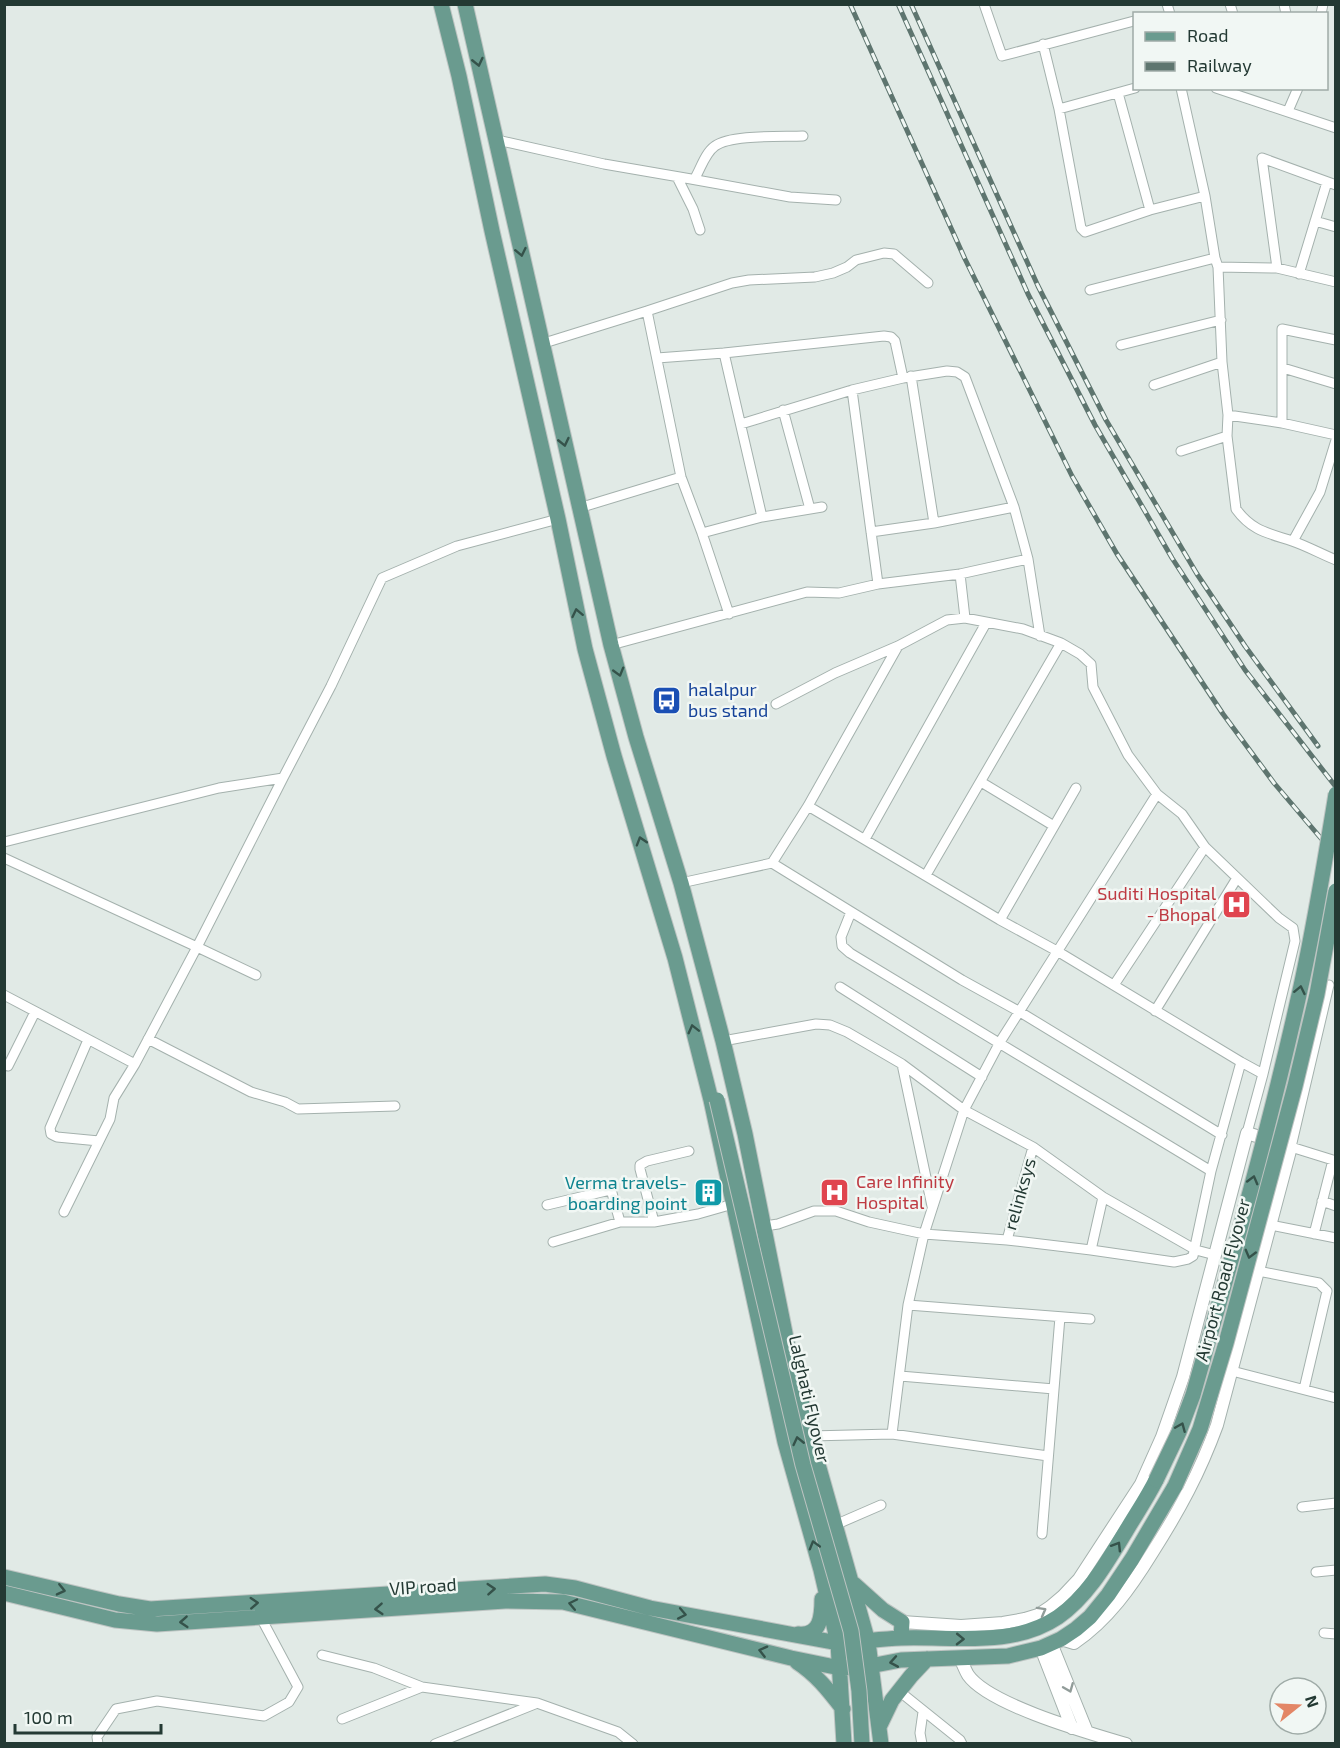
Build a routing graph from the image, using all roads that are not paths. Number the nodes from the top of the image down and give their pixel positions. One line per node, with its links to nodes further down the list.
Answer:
1 (441, 4): 58 (main road)
2 (465, 4): 15 (main road, one-way to 15)
3 (984, 4): 5 (street)
4 (1133, 21): 5 (street)
5 (1043, 44): 11 (street)
6 (1133, 89): 10 (street)
7 (1181, 90): 19 (street)
8 (1222, 90): 12 (street)
9 (1297, 90): 12 (street)
10 (1118, 93): 11 (street); 21 (street)
11 (1059, 109): 21 (street)
12 (1288, 111): 13 (street)
13 (1335, 128)
14 (803, 136): 17 (street)
15 (497, 140): 16 (street); 34 (main road, one-way to 34)
16 (678, 177): 17 (street); 24 (street)
17 (691, 179): 20 (street)
18 (1331, 183): 22 (street); 26 (street)
19 (1205, 196): 21 (street); 25 (street)
20 (836, 200)
21 (1150, 210)
22 (1315, 221): 23 (street); 27 (street)
23 (1335, 227)
24 (700, 230)
25 (1217, 262): 26 (street); 30 (street); 32 (street)
26 (1277, 268): 27 (street)
27 (1299, 274): 28 (street)
28 (1335, 282)
29 (928, 283): 31 (street)
30 (1090, 290)
31 (647, 311): 34 (street); 37 (street)
32 (1221, 320): 35 (street); 38 (street)
33 (1335, 340): 39 (street)
34 (541, 344): 55 (main road, one-way to 55)
35 (1121, 345)
36 (724, 353): 37 (street); 40 (street); 47 (street)
37 (657, 358): 52 (street)
38 (1222, 362): 42 (street); 45 (street)
39 (1283, 368): 41 (street); 46 (street)
40 (907, 377): 43 (street); 54 (street); 59 (street)
41 (1335, 384)
42 (1154, 385)
43 (852, 390): 44 (street); 60 (street)
44 (783, 410): 47 (street); 56 (street)
45 (1228, 415): 46 (street); 49 (street)
46 (1282, 423): 48 (street)
47 (741, 424): 57 (street)
48 (1335, 435)
49 (1227, 436): 51 (street); 62 (street)
50 (1335, 440): 62 (street)
51 (1181, 451)
52 (681, 477): 55 (street); 61 (street)
53 (822, 507): 56 (street)
54 (1014, 507): 59 (street); 63 (street)
55 (579, 508): 72 (main road)
56 (810, 509): 57 (street)
57 (762, 517): 61 (street)
58 (558, 519): 75 (street); 111 (main road, one-way to 58)
59 (934, 523): 60 (street)
60 (871, 532): 66 (street)
61 (702, 533): 67 (street)
62 (1293, 541): 64 (street)
63 (1028, 559): 65 (street); 70 (street)
64 (1335, 560)
65 (960, 574): 66 (street); 68 (street)
66 (878, 584): 67 (street)
67 (729, 614): 72 (street)
68 (965, 618): 69 (street); 73 (street)
69 (986, 623): 70 (street); 82 (street)
70 (1040, 636): 71 (street)
71 (1061, 643): 76 (street); 78 (street)
72 (611, 645): 89 (main road, one-way to 89)
73 (897, 646): 74 (street); 80 (street)
74 (776, 704)
75 (283, 778): 83 (street); 93 (street)
76 (981, 782): 81 (street); 87 (street)
77 (1076, 788): 81 (street)
78 (1157, 794): 84 (street); 94 (street)
79 (1335, 794): 155 (main road, Airport Road Flyover, one-way to 79, bridge)
80 (808, 806): 82 (street); 86 (street)
81 (1054, 826): 92 (street)
82 (865, 839): 87 (street)
83 (4, 842)
84 (1205, 847): 88 (street); 96 (street)
85 (4, 858): 93 (street)
86 (772, 863): 89 (street); 91 (street)
87 (926, 875): 92 (street)
88 (1237, 878): 100 (street); 112 (street)
89 (681, 883): 105 (main road)
90 (1335, 891): 175 (main road, Airport Road Flyover, one-way to 175, bridge)
91 (851, 912): 102 (street); 106 (street)
92 (1000, 920): 94 (street)
93 (197, 947): 95 (street); 103 (street)
94 (1058, 951): 96 (street); 102 (street)
95 (256, 975)
96 (1114, 985): 100 (street)
97 (1329, 985): 119 (street)
98 (840, 987): 113 (street)
99 (4, 995): 101 (street)
100 (1155, 1011): 107 (street)
101 (35, 1012): 104 (street); 110 (street)
102 (1020, 1012): 106 (street); 117 (street)
103 (148, 1039): 108 (street); 114 (street)
104 (88, 1040): 108 (street); 118 (street)
105 (723, 1041): 109 (street); 134 (main road)
106 (1000, 1042): 113 (street); 123 (street)
107 (1241, 1062): 112 (street); 117 (street)
108 (135, 1064): 118 (street)
109 (902, 1064): 115 (street); 129 (street)
110 (8, 1066)
111 (703, 1067): 126 (main road); 195 (main road, Lalghati Flyover, one-way to 111, bridge)
112 (1263, 1074): 116 (street)
113 (982, 1077): 115 (street)
114 (395, 1106)
115 (964, 1110): 120 (street); 129 (street)
116 (1247, 1133): 119 (street); 142 (street)
117 (1221, 1135): 123 (street)
118 (99, 1141): 130 (street)
119 (1291, 1146): 122 (street); 133 (street)
120 (1033, 1147): 124 (street); 138 (street, relinksys)
121 (689, 1151): 132 (street)
122 (1334, 1160): 125 (street)
123 (1211, 1171): 141 (street)
124 (1103, 1197): 140 (street); 141 (street)
125 (1322, 1201): 128 (street); 136 (street)
126 (733, 1204): 132 (street); 161 (main road, one-way to 126)
127 (547, 1205): 131 (street)
128 (1335, 1206)
129 (932, 1209): 135 (street)
130 (64, 1212)
131 (620, 1222): 132 (street); 139 (street)
132 (654, 1222)
133 (1270, 1225): 136 (street); 143 (street)
134 (765, 1226): 135 (street); 153 (main road)
135 (924, 1234): 138 (street); 144 (street)
136 (1314, 1234): 137 (street)
137 (1335, 1238)
138 (1006, 1240): 140 (street)
139 (553, 1242)
140 (1091, 1250): 141 (street)
141 (1196, 1250): 142 (street)
142 (1215, 1255): 155 (street)
143 (1258, 1271): 147 (street); 150 (street)
144 (908, 1305): 145 (street); 148 (street)
145 (1060, 1317): 146 (street); 149 (street)
146 (1090, 1319)
147 (1232, 1371): 150 (street); 175 (street)
148 (900, 1376): 149 (street); 152 (street)
149 (1054, 1389): 154 (street)
150 (1304, 1389): 151 (street)
151 (1335, 1398)
152 (892, 1434): 153 (street); 154 (street)
153 (810, 1436): 159 (main road)
154 (1048, 1456): 160 (street)
155 (1149, 1485): 168 (street, one-way to 155); 172 (main road, Airport Road Flyover, one-way to 155)
156 (1335, 1503): 158 (street)
157 (881, 1505): 159 (street)
158 (1302, 1507)
159 (835, 1525): 165 (main road)
160 (1042, 1534)
161 (821, 1570): 169 (main road); 174 (main road)
162 (1335, 1570): 163 (street)
163 (1316, 1572)
164 (4, 1577): 169 (main road, VIP road, one-way to 169)
165 (852, 1583): 168 (main road); 173 (main road)
166 (4, 1593): 167 (main road, VIP road, one-way to 166)
167 (260, 1616): 177 (main road, VIP road, one-way to 167); 191 (street)
168 (902, 1622): 172 (main road)
169 (763, 1630): 174 (main road, VIP road)
170 (1324, 1634): 171 (street)
171 (1335, 1634)
172 (901, 1638): 173 (main road, VIP road)
173 (868, 1642): 174 (main road, VIP road); 180 (main road)
174 (838, 1643): 181 (main road)
175 (1051, 1643): 178 (main road, VIP road); 189 (street); 190 (street, one-way to 190)
176 (322, 1655): 182 (street)
177 (791, 1658): 181 (main road, VIP road); 185 (main road)
178 (960, 1658): 179 (main road, VIP road); 189 (street)
179 (927, 1659): 180 (main road, VIP road, one-way to 180); 183 (main road)
180 (870, 1666): 181 (main road, VIP road); 188 (main road)
181 (840, 1668): 185 (main road)
182 (422, 1687): 184 (street); 187 (street)
183 (899, 1691): 186 (street); 188 (main road)
184 (537, 1703): 192 (street); 193 (street)
185 (843, 1709): 194 (main road)
186 (923, 1712): 197 (street); 198 (street)
187 (342, 1719)
188 (879, 1727): 196 (main road)
189 (1072, 1728): 190 (street)
190 (1087, 1732): 199 (street)
191 (98, 1743)
192 (435, 1743)
193 (633, 1743)
194 (844, 1743)
195 (862, 1743)
196 (881, 1743)
197 (922, 1743)
198 (962, 1743)
199 (1126, 1743)

